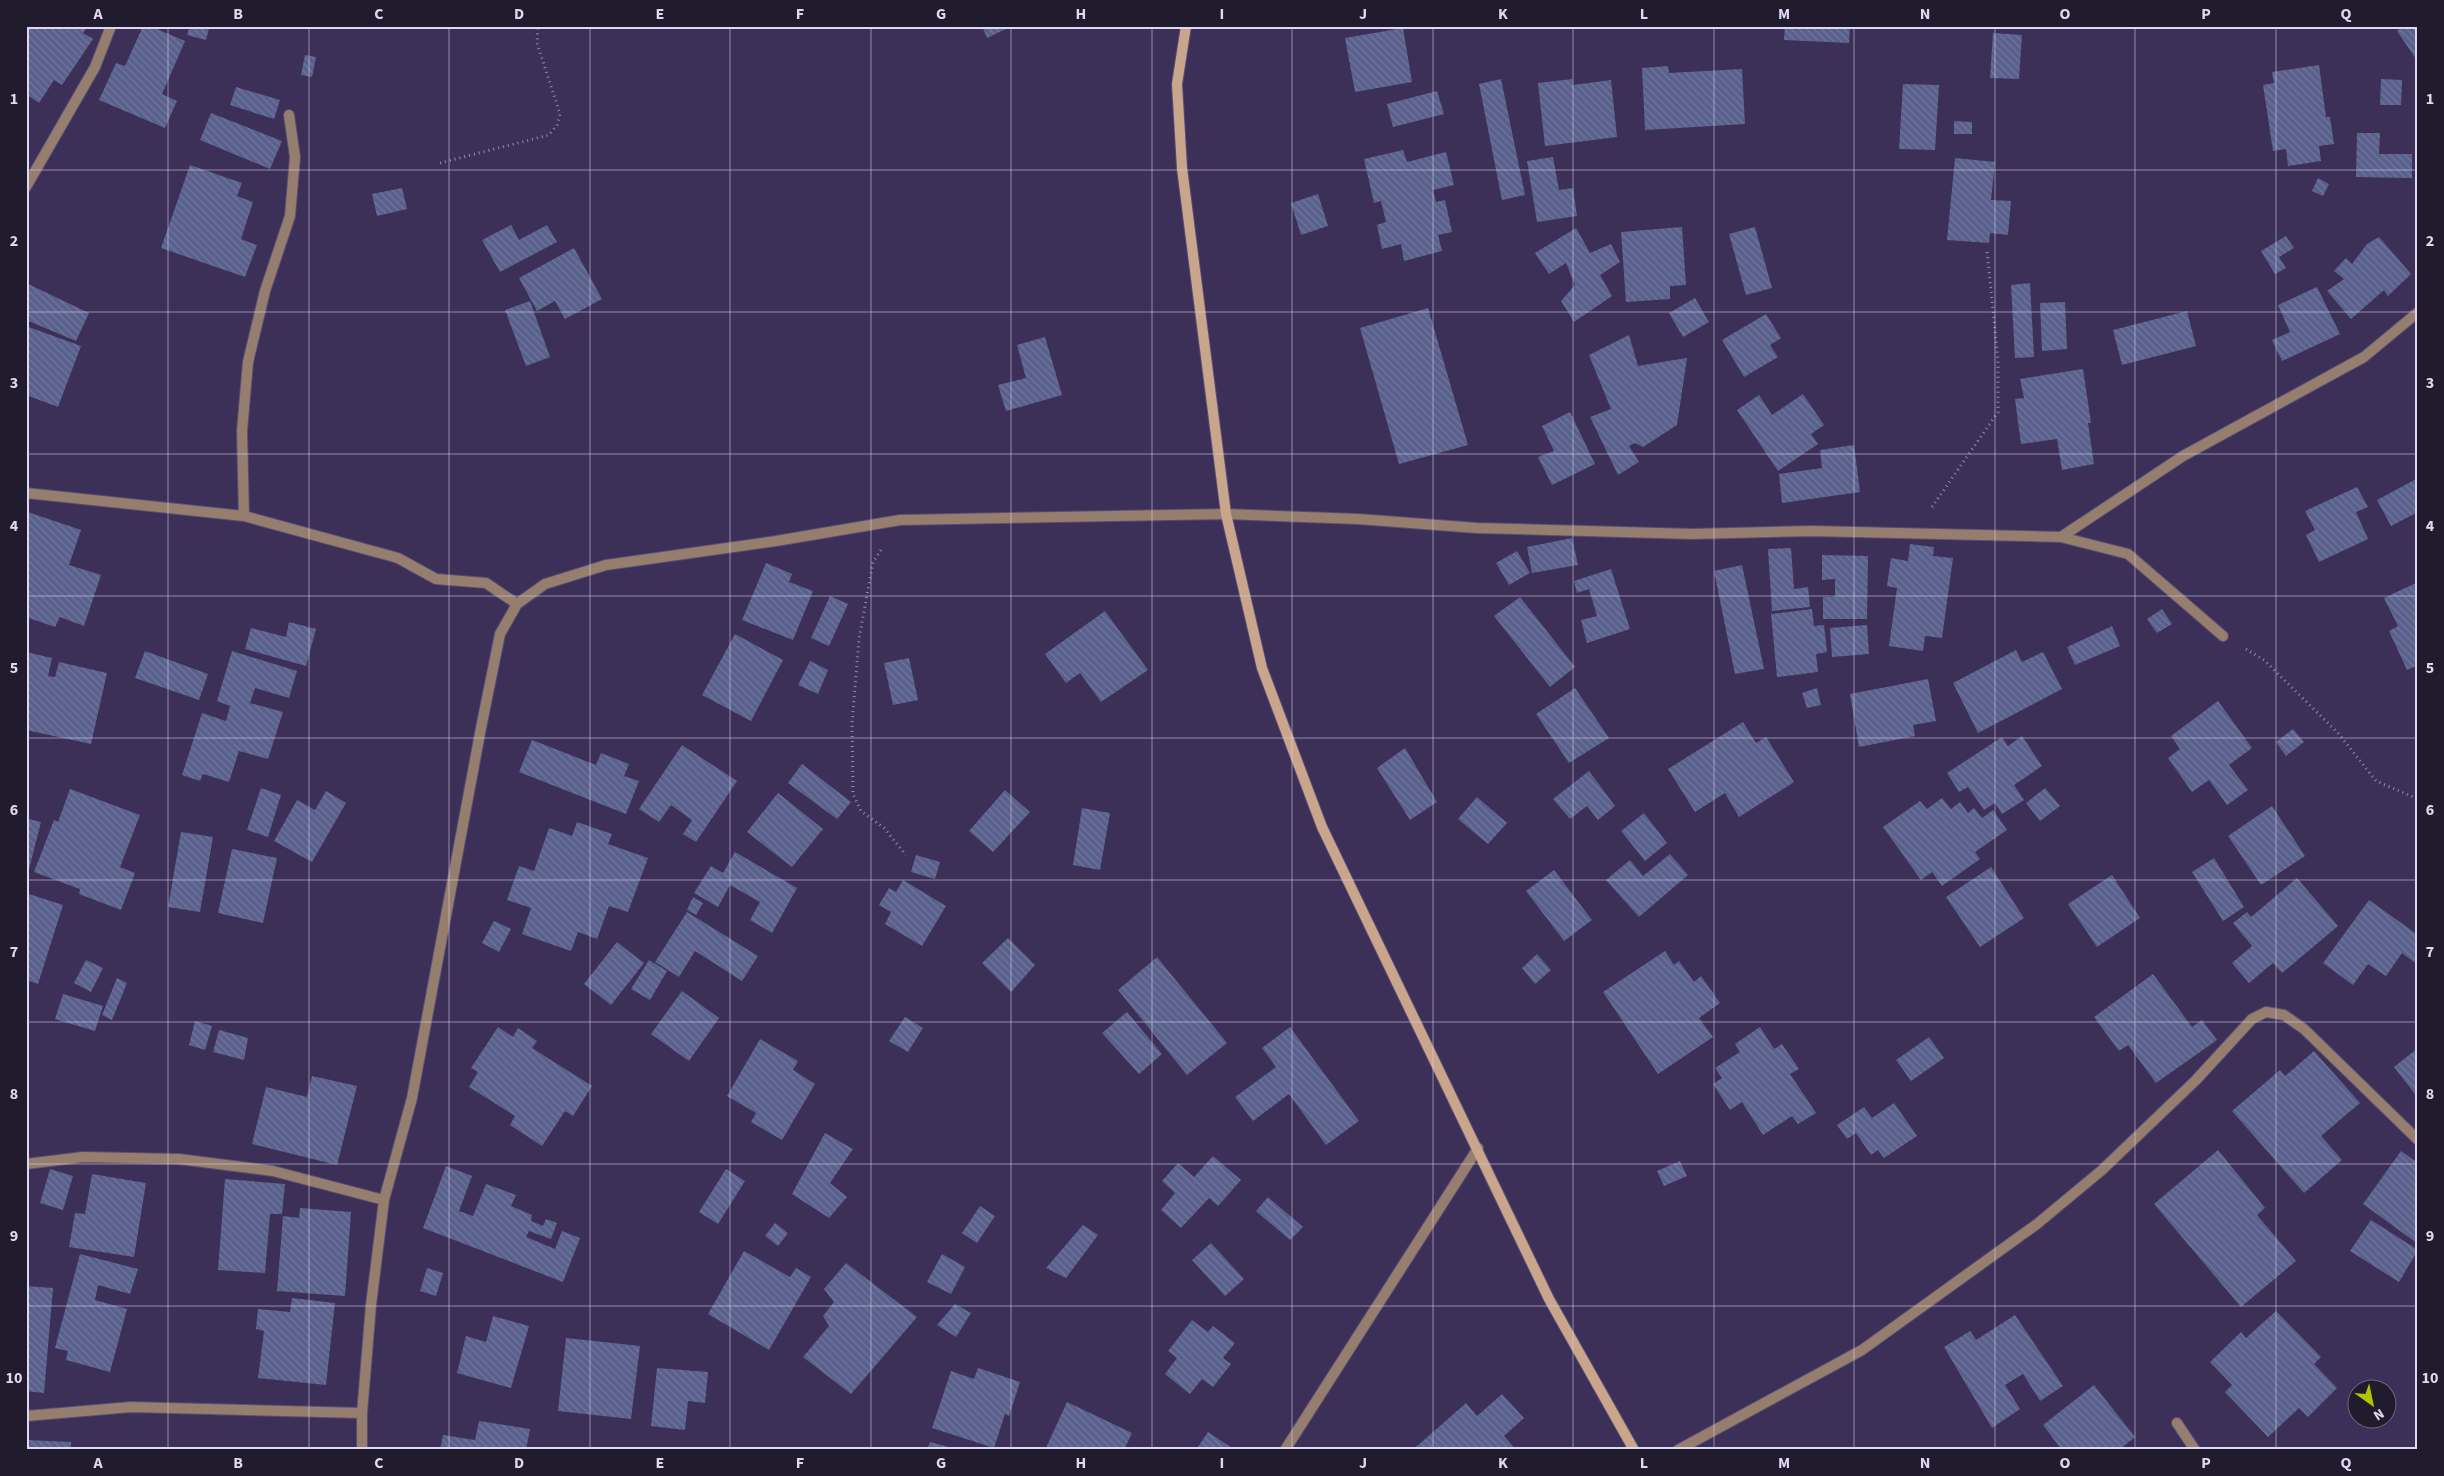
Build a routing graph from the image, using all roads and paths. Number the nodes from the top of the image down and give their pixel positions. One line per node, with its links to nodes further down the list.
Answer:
1 (112, 26): 6 (street)
2 (538, 26): 5 (path)
3 (1186, 26): 10 (main road)
4 (289, 115): 11 (street)
5 (440, 164)
6 (26, 187)
7 (1986, 251): 13 (path)
8 (2417, 313): 14 (street)
9 (26, 493): 11 (street)
10 (1226, 514): 12 (street); 13 (street); 20 (main road)
11 (244, 516): 15 (street)
12 (900, 520): 15 (street); 18 (path)
13 (1914, 532): 14 (street)
14 (2061, 537): 16 (street)
15 (518, 604): 22 (street)
16 (2223, 636): 17 (path)
17 (2418, 799)
18 (906, 855)
19 (2418, 1140): 29 (street)
20 (1478, 1148): 27 (street); 28 (main road)
21 (26, 1164): 22 (street)
22 (384, 1200): 23 (street)
23 (362, 1413): 24 (street); 26 (street)
24 (26, 1416)
25 (2176, 1423): 30 (street)
26 (362, 1450)
27 (1285, 1450)
28 (1634, 1450)
29 (1678, 1450)
30 (2195, 1450)

